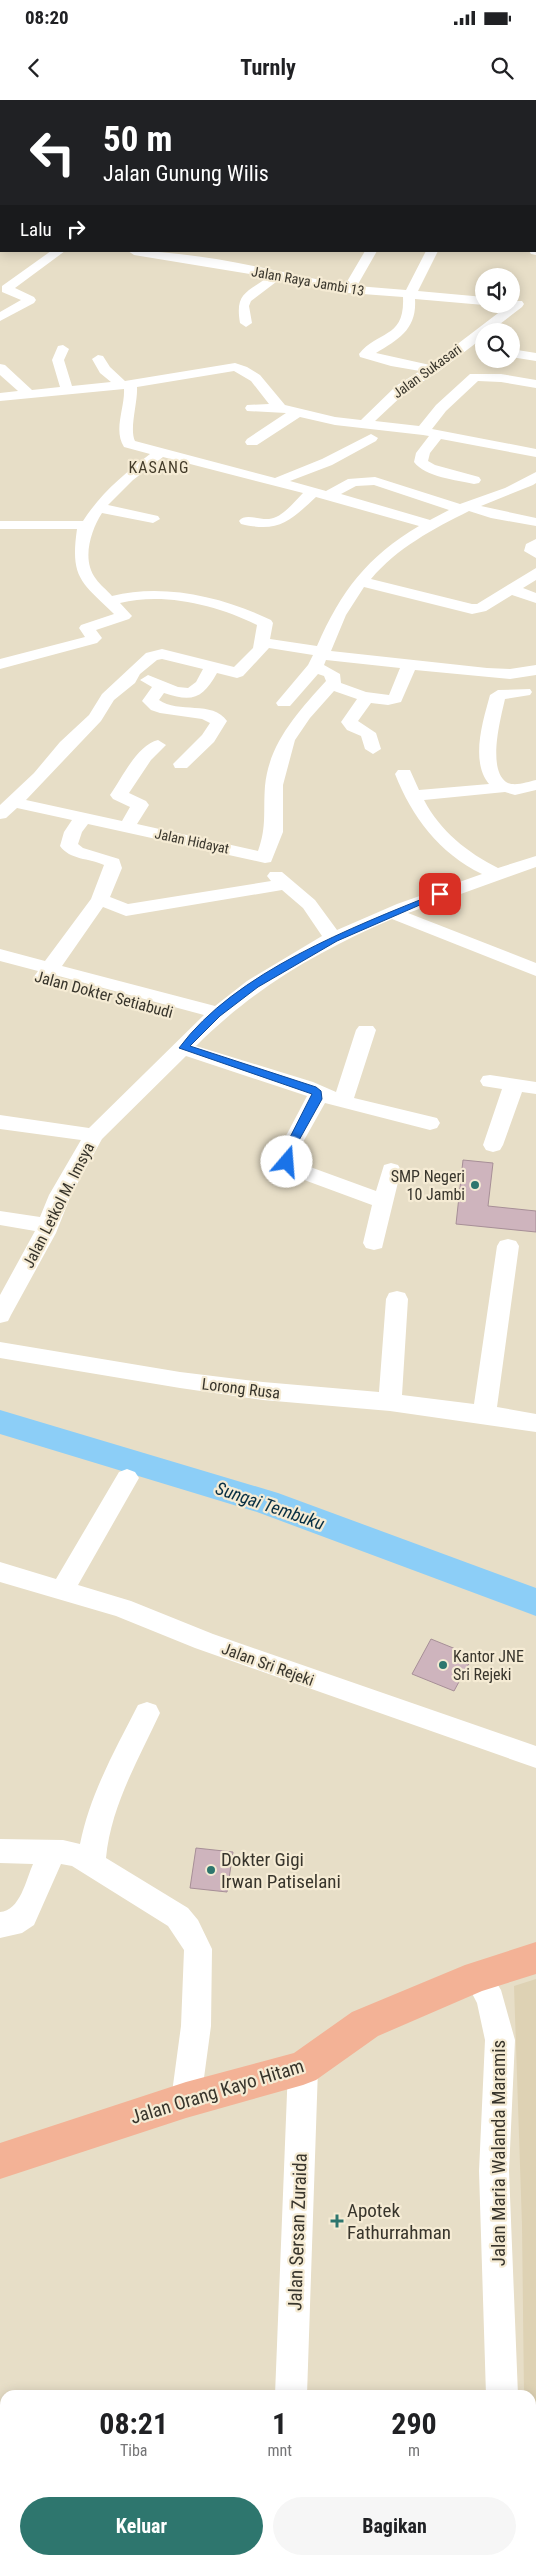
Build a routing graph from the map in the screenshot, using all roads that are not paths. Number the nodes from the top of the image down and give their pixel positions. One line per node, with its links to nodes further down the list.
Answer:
1 (57, 252): 7 (street)
2 (140, 252): 5 (street, Jalan Raya Jambi 13)
3 (370, 252): 6 (street)
4 (431, 252): 8 (street)
5 (277, 276): 6 (street, Jalan Raya Jambi 13); 12 (street)
6 (349, 289): 8 (street, Jalan Raya Jambi 13)
7 (3, 292): 11 (street)
8 (409, 296): 9 (street, Jalan Raya Jambi 13); 20 (street)
9 (475, 300)
10 (506, 313): 13 (street, Jalan Sukasari)
11 (1, 317)
12 (246, 322)
13 (462, 345): 14 (street); 20 (street, Jalan Sukasari)
14 (475, 347)
15 (62, 349): 23 (street)
16 (520, 354): 17 (street)
17 (536, 357)
18 (98, 359): 22 (street)
19 (0, 368): 24 (street)
20 (434, 369): 29 (street, Jalan Sukasari)
21 (536, 384): 30 (street)
22 (126, 385): 23 (street); 27 (street); 34 (street)
23 (67, 390): 24 (street)
24 (29, 394): 25 (street)
25 (0, 397)
26 (252, 408): 27 (street)
27 (280, 408): 28 (street)
28 (296, 413): 29 (street); 33 (street)
29 (365, 424): 30 (street)
30 (423, 431): 31 (street)
31 (438, 433): 35 (street); 37 (street)
32 (371, 438): 38 (street)
33 (252, 442)
34 (159, 453): 38 (street); 40 (street)
35 (536, 453)
36 (536, 476): 41 (street)
37 (474, 480)
38 (274, 483): 39 (street)
39 (320, 494): 41 (street); 43 (street); 47 (street)
40 (99, 508): 42 (street); 46 (street)
41 (463, 508): 44 (street); 47 (street)
42 (154, 519)
43 (246, 521)
44 (536, 522)
45 (0, 525): 46 (street)
46 (87, 525): 54 (street)
47 (431, 525): 51 (street)
48 (536, 544): 49 (street)
49 (536, 554)
50 (536, 573): 52 (street)
51 (360, 581): 52 (street); 56 (street)
52 (510, 589): 53 (street)
53 (536, 598)
54 (110, 601): 55 (street); 57 (street)
55 (262, 643): 56 (street); 59 (street)
56 (320, 658): 58 (street); 64 (street); 67 (street)
57 (0, 664)
58 (409, 665): 61 (street); 65 (street)
59 (213, 667): 62 (street); 63 (street)
60 (536, 670): 61 (street)
61 (510, 674): 66 (street)
62 (131, 676): 63 (street); 75 (street)
63 (162, 685): 70 (street)
64 (332, 685): 65 (street); 79 (street)
65 (368, 696): 69 (street)
66 (530, 697): 73 (street)
67 (284, 703)
68 (158, 745): 78 (street)
69 (373, 749)
70 (181, 764)
71 (404, 774): 74 (street)
72 (536, 785): 73 (street)
73 (502, 788): 74 (street)
74 (412, 796): 81 (street)
75 (13, 802): 76 (street); 77 (street, Jalan Hidayat)
76 (0, 814)
77 (83, 818): 78 (street, Jalan Hidayat); 83 (street)
78 (126, 828): 79 (street, Jalan Hidayat)
79 (265, 858): 82 (street)
80 (536, 861): 81 (street, Jalan Letkol M. Imsya)
81 (496, 874): 84 (street, Jalan Letkol M. Imsya)
82 (286, 884): 83 (street); 85 (street)
83 (100, 899): 91 (street)
84 (398, 911): 85 (street, Jalan Letkol M. Imsya); 86 (street)
85 (334, 938): 92 (street, Jalan Letkol M. Imsya)
86 (511, 953): 88 (street); 90 (street)
87 (0, 955): 91 (street)
88 (536, 958)
89 (0, 966): 91 (street, Jalan Dokter Setiabudi)
90 (536, 970)
91 (47, 974): 92 (street, Jalan Dokter Setiabudi)
92 (213, 1018): 94 (street, Jalan Letkol M. Imsya)
93 (366, 1030): 99 (street)
94 (184, 1048): 98 (street); 102 (street, Jalan Letkol M. Imsya)
95 (490, 1081): 96 (street)
96 (514, 1085): 97 (street); 103 (street)
97 (536, 1088)
98 (318, 1093): 99 (street); 105 (street)
99 (343, 1102): 101 (street)
100 (0, 1122): 102 (street)
101 (430, 1123)
102 (94, 1135): 107 (street, Jalan Letkol M. Imsya)
103 (493, 1144)
104 (391, 1170): 105 (street)
105 (384, 1202): 108 (street)
106 (0, 1218): 107 (street)
107 (48, 1226): 111 (street, Jalan Letkol M. Imsya)
108 (374, 1243)
109 (508, 1246): 114 (street)
110 (397, 1299): 113 (street)
111 (0, 1315)
112 (0, 1350): 113 (street, Lorong Rusa)
113 (390, 1402): 114 (street, Lorong Rusa)
114 (484, 1414): 115 (street, Lorong Rusa)
115 (536, 1423)
116 (127, 1478): 118 (street)
117 (0, 1572): 118 (street, Jalan Sri Rejeki)
118 (63, 1589): 120 (street, Jalan Sri Rejeki)
119 (147, 1714): 123 (street)
120 (536, 1758)
121 (0, 1851): 122 (street)
122 (52, 1852): 123 (street); 124 (street)
123 (92, 1863): 128 (street)
124 (0, 1925)
125 (536, 1958): 126 (main road, Jalan Orang Kayo Hitam)
126 (477, 1976): 127 (main road, Jalan Orang Kayo Hitam); 131 (street, Jalan Maria Walanda Maramis)
127 (303, 2068): 128 (main road, Jalan Orang Kayo Hitam); 130 (street, Jalan Sersan Zuraida)
128 (186, 2100): 129 (main road, Jalan Orang Kayo Hitam)
129 (0, 2161)
130 (291, 2390)
131 (502, 2390)

